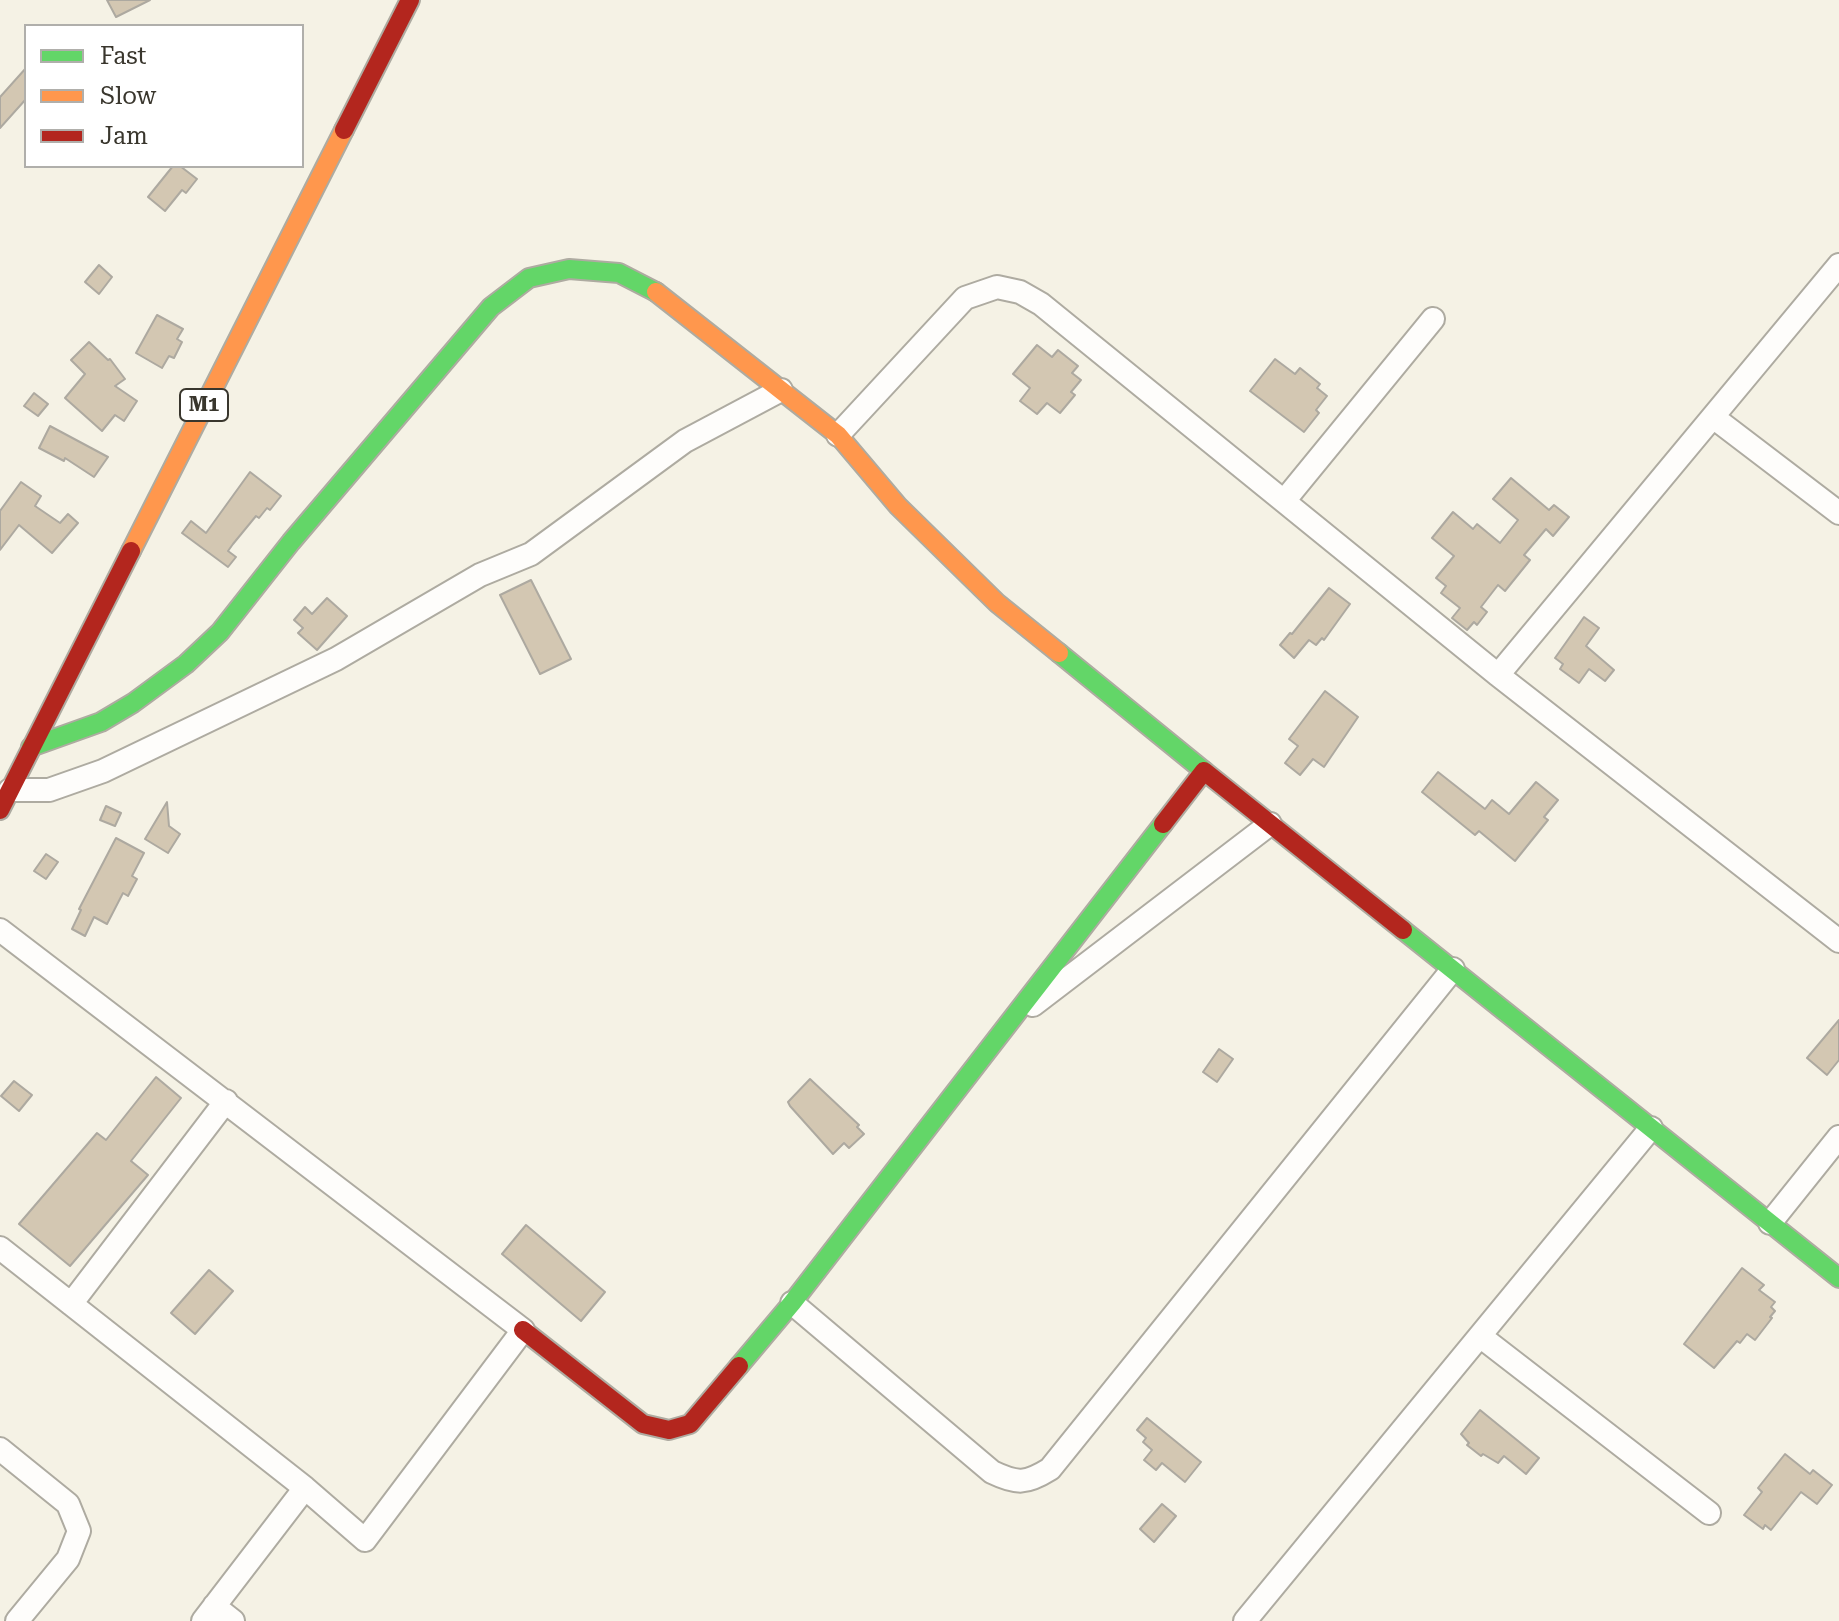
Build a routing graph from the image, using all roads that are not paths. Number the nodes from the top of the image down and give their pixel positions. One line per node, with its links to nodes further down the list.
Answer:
1 (410, 0): 10 (main road, M1)
2 (1839, 265): 5 (street)
3 (1433, 319): 7 (street)
4 (781, 390): 6 (main road); 10 (main road); 12 (street)
5 (1713, 417): 8 (street); 9 (street)
6 (838, 435): 7 (street); 11 (main road)
7 (1284, 501): 9 (street)
8 (1839, 513)
9 (1498, 675): 15 (street)
10 (31, 747): 12 (main road, M1)
11 (1204, 771): 13 (main road); 17 (main road)
12 (5, 800)
13 (1270, 824): 16 (main road); 17 (street)
14 (0, 930): 18 (street)
15 (1838, 939)
16 (1453, 969): 19 (main road); 24 (street)
17 (1009, 1023): 24 (main road)
18 (226, 1101): 25 (street); 26 (street)
19 (1651, 1128): 21 (main road); 27 (street)
20 (1839, 1137): 21 (street)
21 (1770, 1223): 23 (main road)
22 (0, 1248): 25 (street)
23 (1839, 1278)
24 (792, 1303): 26 (main road)
25 (71, 1304): 29 (street)
26 (523, 1330): 29 (street)
27 (1480, 1336): 30 (street); 34 (street)
28 (0, 1449): 32 (street)
29 (305, 1488): 31 (street)
30 (1709, 1513)
31 (209, 1614): 33 (street)
32 (17, 1621)
33 (233, 1621)
34 (1245, 1621)

